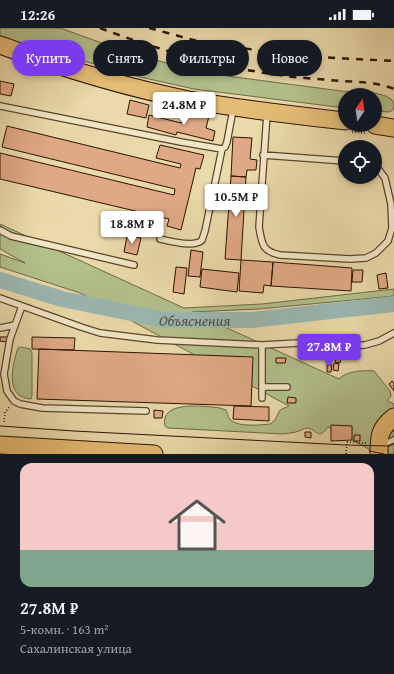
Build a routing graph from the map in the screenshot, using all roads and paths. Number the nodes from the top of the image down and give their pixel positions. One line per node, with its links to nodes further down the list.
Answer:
1 (0, 44): 3 (main road)
2 (0, 106): 8 (lane)
3 (234, 107): 4 (main road); 8 (lane)
4 (267, 112): 5 (main road); 9 (lane)
5 (338, 120)
6 (382, 126): 7 (main road)
7 (394, 128)
8 (222, 149): 13 (lane)
9 (263, 155): 10 (lane); 11 (lane)
10 (338, 160)
11 (382, 174)
12 (0, 230): 14 (lane)
13 (160, 239)
14 (134, 265)
15 (0, 298): 16 (lane)
16 (22, 306): 17 (lane); 20 (lane)
17 (15, 325): 18 (lane); 21 (lane)
18 (0, 328)
19 (394, 333): 20 (lane)
20 (262, 344): 22 (lane)
21 (2, 374): 25 (lane)
22 (262, 387): 23 (lane); 24 (lane)
23 (287, 387)
24 (262, 398)
25 (14, 401): 26 (lane); 28 (path)
26 (146, 411)
27 (394, 417): 29 (main road)
28 (4, 422)
29 (383, 445): 32 (path)
30 (7, 447): 31 (main road)
31 (154, 454)
32 (346, 454)

